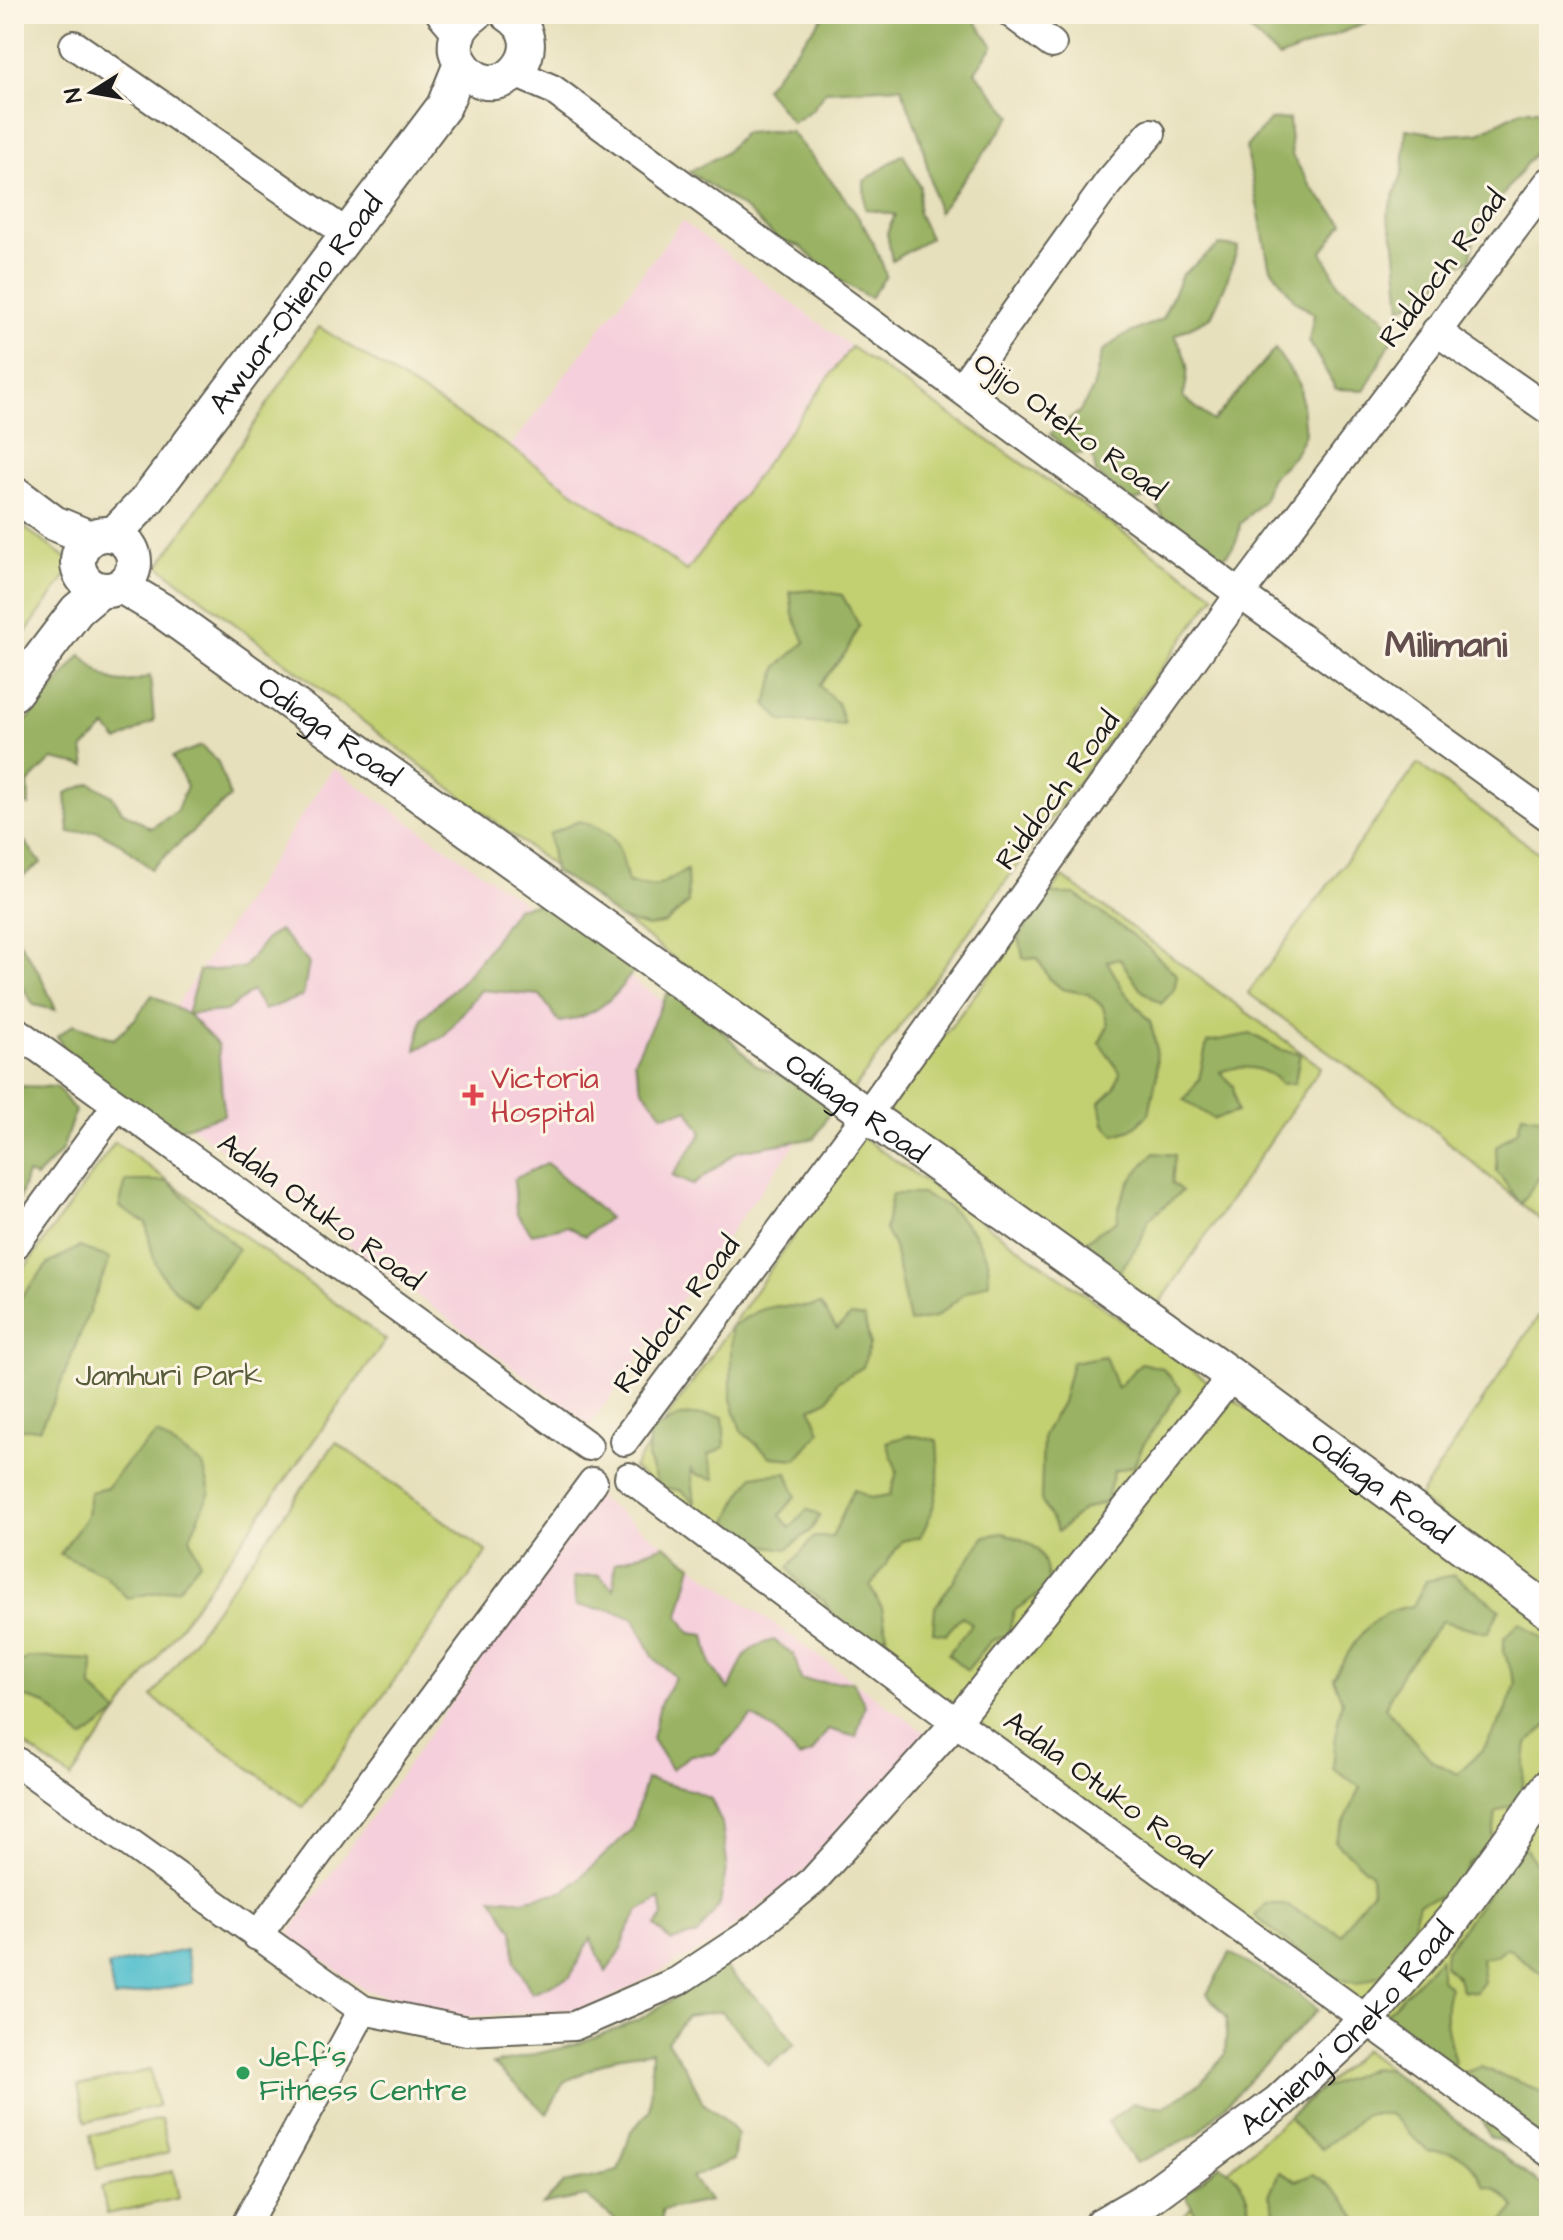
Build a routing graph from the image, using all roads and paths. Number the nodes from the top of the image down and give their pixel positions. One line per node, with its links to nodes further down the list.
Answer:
1 (1012, 14): 4 (street)
2 (466, 33): 3 (main road, Awuor-Otieno Road); 8 (main road, Awuor-Otieno Road)
3 (519, 35): 10 (street, Ojijo Oteko Road)
4 (1052, 44)
5 (74, 45): 8 (street)
6 (1151, 133): 10 (street)
7 (1549, 182): 9 (street, Riddoch Road)
8 (349, 235): 13 (main road, Awuor-Otieno Road)
9 (1436, 331): 11 (street); 14 (street, Riddoch Road)
10 (961, 388): 14 (street, Ojijo Oteko Road)
11 (1549, 410)
12 (14, 493): 13 (main road)
13 (103, 568): 15 (main road, Awuor-Otieno Road); 19 (main road, Odiaga Road)
14 (1240, 594): 16 (street, Ojijo Oteko Road); 19 (street, Riddoch Road)
15 (14, 693)
16 (1549, 817)
17 (14, 1030): 18 (street, Adala Otuko Road)
18 (117, 1105): 20 (street); 23 (street, Adala Otuko Road)
19 (866, 1116): 21 (main road, Odiaga Road); 22 (street, Riddoch Road)
20 (14, 1246)
21 (1232, 1376): 26 (main road, Odiaga Road); 27 (street)
22 (624, 1441): 23 (street); 24 (street)
23 (588, 1446): 25 (street)
24 (629, 1477): 25 (street); 27 (street, Adala Otuko Road)
25 (593, 1482): 30 (street)
26 (1549, 1611)
27 (956, 1722): 31 (street); 32 (street, Adala Otuko Road)
28 (14, 1760): 30 (street)
29 (1549, 1786): 32 (main road, Achieng' Oneko Road)
30 (257, 1936): 31 (street)
31 (363, 2010): 34 (street)
32 (1368, 2019): 33 (street, Adala Otuko Road); 35 (main road, Achieng' Oneko Road)
33 (1549, 2152)
34 (245, 2226)
35 (1100, 2226)

